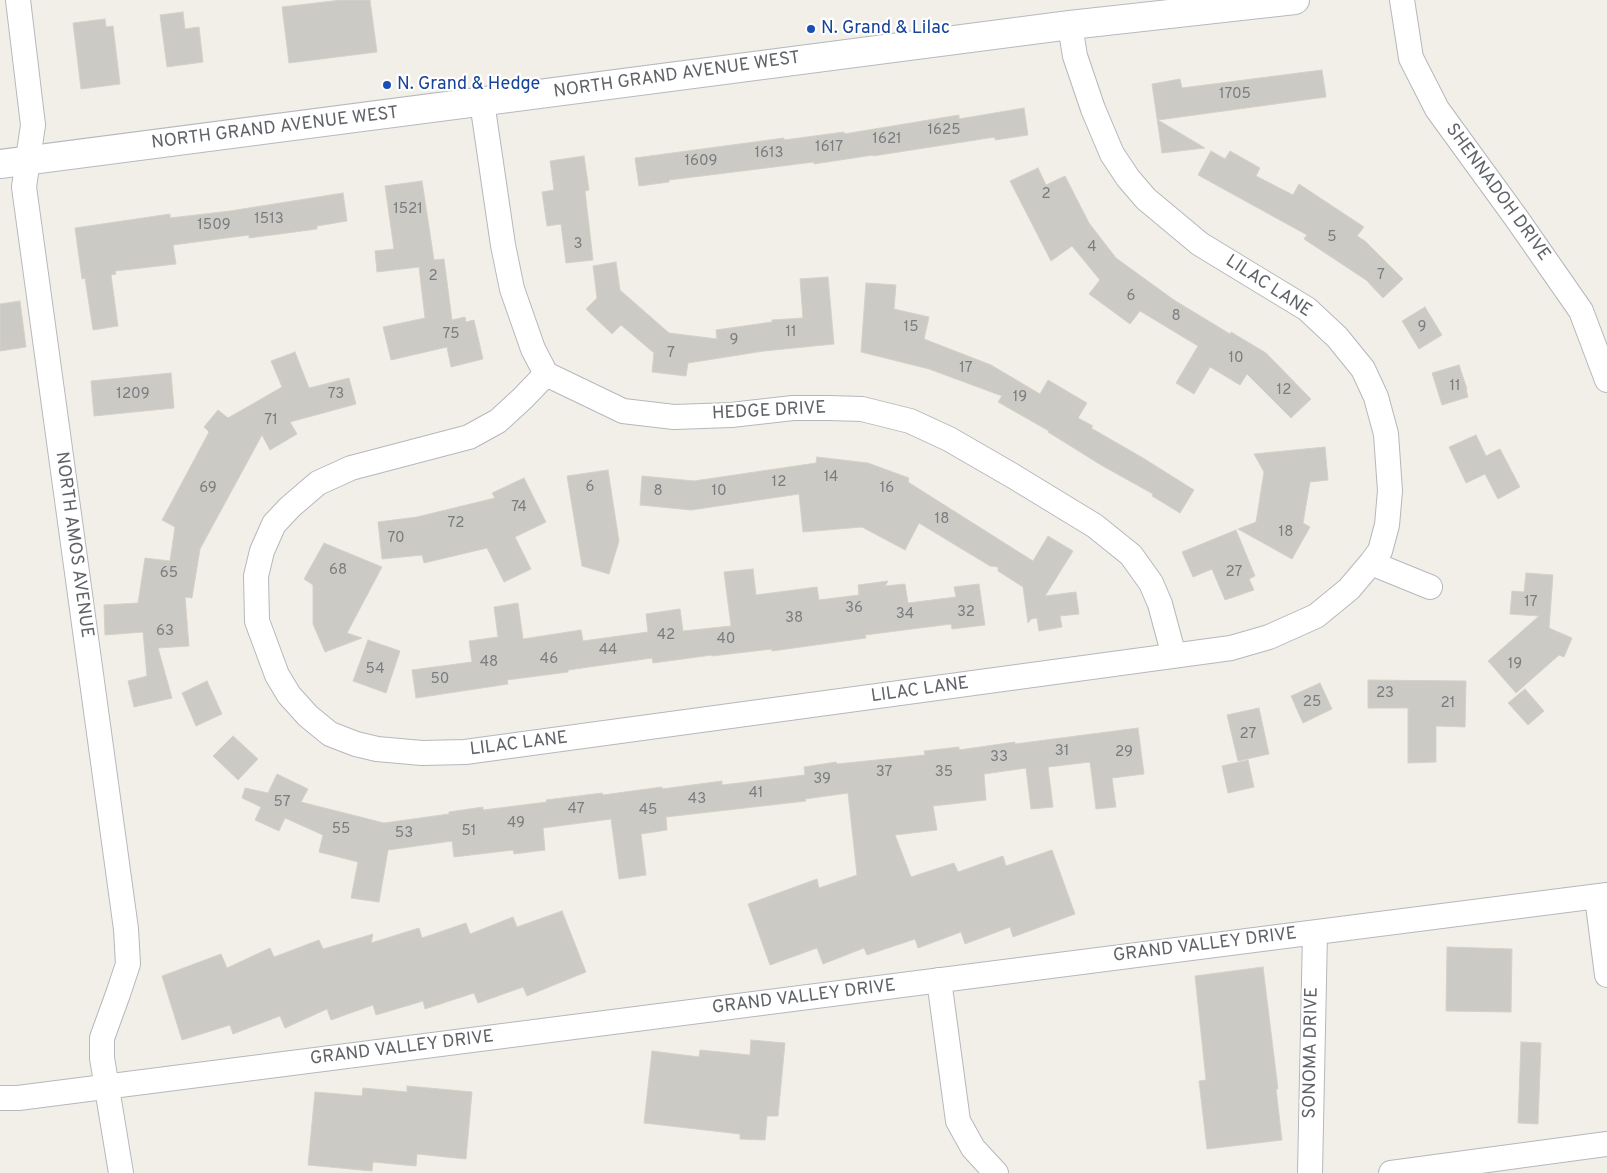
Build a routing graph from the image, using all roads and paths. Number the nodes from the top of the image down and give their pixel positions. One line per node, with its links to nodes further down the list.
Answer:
1 (18, 0): 6 (street, NORTH AMOS AVENUE)
2 (1294, 0): 4 (main road, NORTH GRAND AVENUE WEST)
3 (1402, 0): 9 (street, SHENNADOH DRIVE)
4 (1070, 26): 5 (main road, NORTH GRAND AVENUE WEST); 10 (street, LILAC LANE)
5 (482, 102): 6 (main road, NORTH GRAND AVENUE WEST); 8 (street)
6 (29, 160): 7 (main road, NORTH GRAND AVENUE WEST); 17 (street, NORTH AMOS AVENUE)
7 (0, 164)
8 (546, 374): 12 (street, HEDGE DRIVE); 12 (street, LILAC LANE)
9 (1607, 380)
10 (1371, 564): 11 (street); 12 (street, LILAC LANE)
11 (1430, 588)
12 (1174, 656)
13 (1602, 896): 14 (street, GRAND VALLEY DRIVE); 15 (street)
14 (1315, 933): 16 (street, GRAND VALLEY DRIVE); 22 (street, SONOMA DRIVE)
15 (1607, 975)
16 (939, 980): 17 (street, GRAND VALLEY DRIVE); 21 (street)
17 (107, 1086): 18 (street, GRAND VALLEY DRIVE); 20 (street, NORTH AMOS AVENUE)
18 (0, 1098)
19 (1607, 1144): 23 (street)
20 (121, 1173)
21 (996, 1173)
22 (1310, 1173)
23 (1391, 1173)

